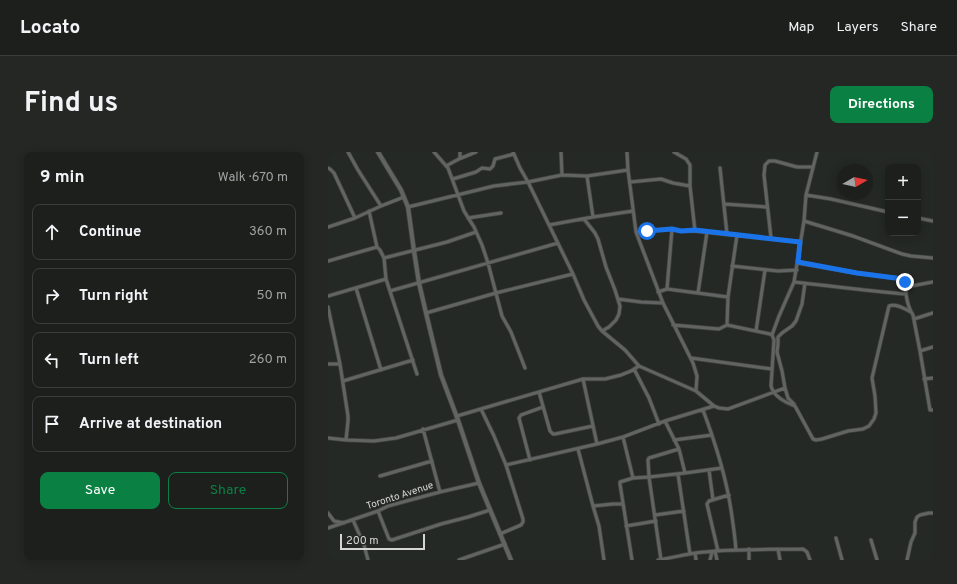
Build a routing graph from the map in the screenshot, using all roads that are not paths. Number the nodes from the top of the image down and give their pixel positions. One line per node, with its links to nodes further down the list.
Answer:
1 (348, 152): 27 (street)
2 (378, 152): 25 (street)
3 (434, 152): 12 (street)
4 (460, 152): 11 (street)
5 (476, 152): 11 (street)
6 (561, 152): 17 (street)
7 (627, 152): 16 (street)
8 (674, 152): 22 (street)
9 (817, 152): 13 (street)
10 (513, 153): 19 (street); 20 (street)
11 (459, 159): 12 (street)
12 (446, 166): 19 (street)
13 (812, 167): 24 (street); 28 (street)
14 (328, 168): 35 (street)
15 (720, 168): 26 (street)
16 (628, 170): 18 (street); 21 (street)
17 (562, 175): 18 (street); 20 (street)
18 (587, 176): 34 (street)
19 (453, 179): 23 (street)
20 (528, 182): 23 (street); 41 (street)
21 (630, 182): 22 (street); 30 (street)
22 (690, 186): 44 (street)
23 (458, 194): 29 (street); 36 (street)
24 (806, 195): 31 (street); 39 (street)
25 (404, 197): 27 (street); 29 (street)
26 (724, 204): 28 (street); 48 (street)
27 (381, 206): 32 (street)
28 (767, 206): 50 (street)
29 (408, 207): 54 (street)
30 (633, 211): 34 (street); 46 (street)
31 (885, 211)
32 (369, 212): 35 (street); 53 (street)
33 (501, 213): 36 (street)
34 (593, 217): 37 (street)
35 (355, 218): 42 (street)
36 (468, 218): 45 (street)
37 (584, 219): 41 (street); 79 (street)
38 (921, 219): 40 (street)
39 (804, 221): 51 (street); 56 (street)
40 (933, 221)
41 (549, 226): 52 (street)
42 (328, 227)
43 (672, 229): 44 (street); 46 (street); 71 (street)
44 (695, 230): 47 (street)
45 (476, 232): 54 (street); 59 (street)
46 (636, 232): 73 (street)
47 (707, 232): 48 (street); 75 (street)
48 (727, 234): 49 (street)
49 (737, 235): 50 (street); 60 (street)
50 (771, 238): 51 (street)
51 (800, 242): 58 (street)
52 (558, 243): 59 (street); 63 (street)
53 (377, 247): 55 (street); 57 (street)
54 (414, 251): 55 (street); 67 (street)
55 (384, 258): 64 (street)
56 (933, 258)
57 (328, 261)
58 (798, 262): 62 (street); 69 (street)
59 (488, 263): 67 (street); 74 (street)
60 (732, 266): 61 (street); 78 (street)
61 (765, 270): 62 (street); 89 (street)
62 (797, 270): 65 (street)
63 (573, 274): 74 (street); 88 (street)
64 (386, 279): 70 (street); 72 (street)
65 (794, 282): 68 (street); 90 (street)
66 (933, 282): 69 (street)
67 (419, 283): 72 (street); 83 (street)
68 (805, 284): 76 (street); 107 (street)
69 (906, 287): 76 (street)
70 (356, 288): 77 (street); 101 (street)
71 (667, 289): 73 (street); 75 (street)
72 (390, 291): 94 (street)
73 (658, 292): 80 (street)
74 (496, 293): 83 (street); 98 (street)
75 (698, 293): 78 (street)
76 (906, 294): 82 (street)
77 (328, 296)
78 (728, 297): 87 (street)
79 (618, 299): 80 (street); 88 (street)
80 (663, 303): 86 (street)
81 (328, 307): 96 (street)
82 (911, 312): 85 (street); 112 (street)
83 (426, 313): 117 (street)
84 (933, 313): 85 (street)
85 (914, 319): 92 (street)
86 (673, 325): 87 (street); 93 (street)
87 (727, 325): 89 (street)
88 (602, 331): 97 (street)
89 (756, 331): 90 (street)
90 (772, 335): 100 (street)
91 (933, 347): 92 (street)
92 (920, 351): 105 (street)
93 (691, 358): 100 (street); 108 (street)
94 (413, 360): 101 (street); 102 (street)
95 (328, 364): 96 (street)
96 (340, 364): 106 (street)
97 (639, 366): 99 (street); 108 (street)
98 (525, 368)
99 (634, 369): 104 (street); 119 (street)
100 (772, 369): 110 (street)
101 (381, 370): 106 (street)
102 (417, 374)
103 (933, 378): 105 (street)
104 (583, 379): 109 (street); 120 (street)
105 (924, 379): 116 (street)
106 (343, 381): 125 (street)
107 (785, 388): 110 (street); 112 (street)
108 (696, 391): 111 (street)
109 (539, 392): 113 (street); 114 (street)
110 (773, 392): 111 (street); 112 (street)
111 (714, 406): 115 (street)
112 (795, 406)
113 (543, 407): 120 (street); 130 (street)
114 (481, 409): 117 (street); 132 (street)
115 (703, 410): 118 (street); 122 (street)
116 (933, 410)
117 (457, 418): 121 (street); 140 (street)
118 (665, 421): 119 (street); 126 (street)
119 (659, 424): 123 (street)
120 (593, 426): 127 (street)
121 (423, 429): 125 (street); 131 (street)
122 (712, 435): 126 (street); 133 (street)
123 (623, 437): 127 (street); 139 (street)
124 (328, 438): 125 (street)
125 (346, 440)
126 (674, 440): 129 (street)
127 (597, 444): 128 (street)
128 (578, 449): 130 (street); 145 (street)
129 (679, 449): 135 (street); 138 (street)
130 (530, 460): 132 (street)
131 (432, 461): 137 (street); 141 (street)
132 (506, 465): 157 (street)
133 (722, 468): 134 (street); 142 (street)
134 (709, 470): 135 (street); 143 (street)
135 (685, 473): 136 (street)
136 (678, 474): 138 (street); 148 (street)
137 (380, 476)
138 (649, 477): 139 (street); 151 (street)
139 (633, 478): 144 (street)
140 (479, 483): 141 (street, Toronto Avenue); 146 (street)
141 (440, 492): 147 (street, Toronto Avenue)
142 (729, 495): 143 (street); 162 (street)
143 (713, 500): 164 (street)
144 (623, 504): 145 (street); 155 (street)
145 (594, 506): 170 (street)
146 (490, 510): 147 (street); 157 (street)
147 (378, 511): 152 (street, Toronto Avenue)
148 (684, 511): 151 (street); 166 (street)
149 (328, 513): 154 (street)
150 (933, 513): 182 (street)
151 (655, 515): 153 (street)
152 (354, 520): 154 (street, Toronto Avenue); 167 (street)
153 (656, 521): 155 (street); 173 (street)
154 (345, 523): 156 (street, Toronto Avenue)
155 (626, 526): 171 (street)
156 (328, 528)
157 (500, 534): 160 (street)
158 (836, 538): 180 (street)
159 (871, 540): 181 (street)
160 (505, 544): 168 (street); 169 (street)
161 (749, 549): 162 (street); 163 (street); 177 (street)
162 (736, 550): 164 (street)
163 (778, 550): 178 (street); 179 (street)
164 (715, 551): 165 (street); 175 (street); 176 (street)
165 (695, 553): 166 (street); 174 (street)
166 (690, 554): 173 (street)
167 (368, 560)
168 (459, 560)
169 (511, 560)
170 (604, 560)
171 (632, 560)
172 (658, 560): 173 (street)
173 (661, 560)
174 (696, 560)
175 (710, 560)
176 (717, 560)
177 (749, 560)
178 (780, 560)
179 (810, 560)
180 (842, 560)
181 (876, 560)
182 (907, 560)

